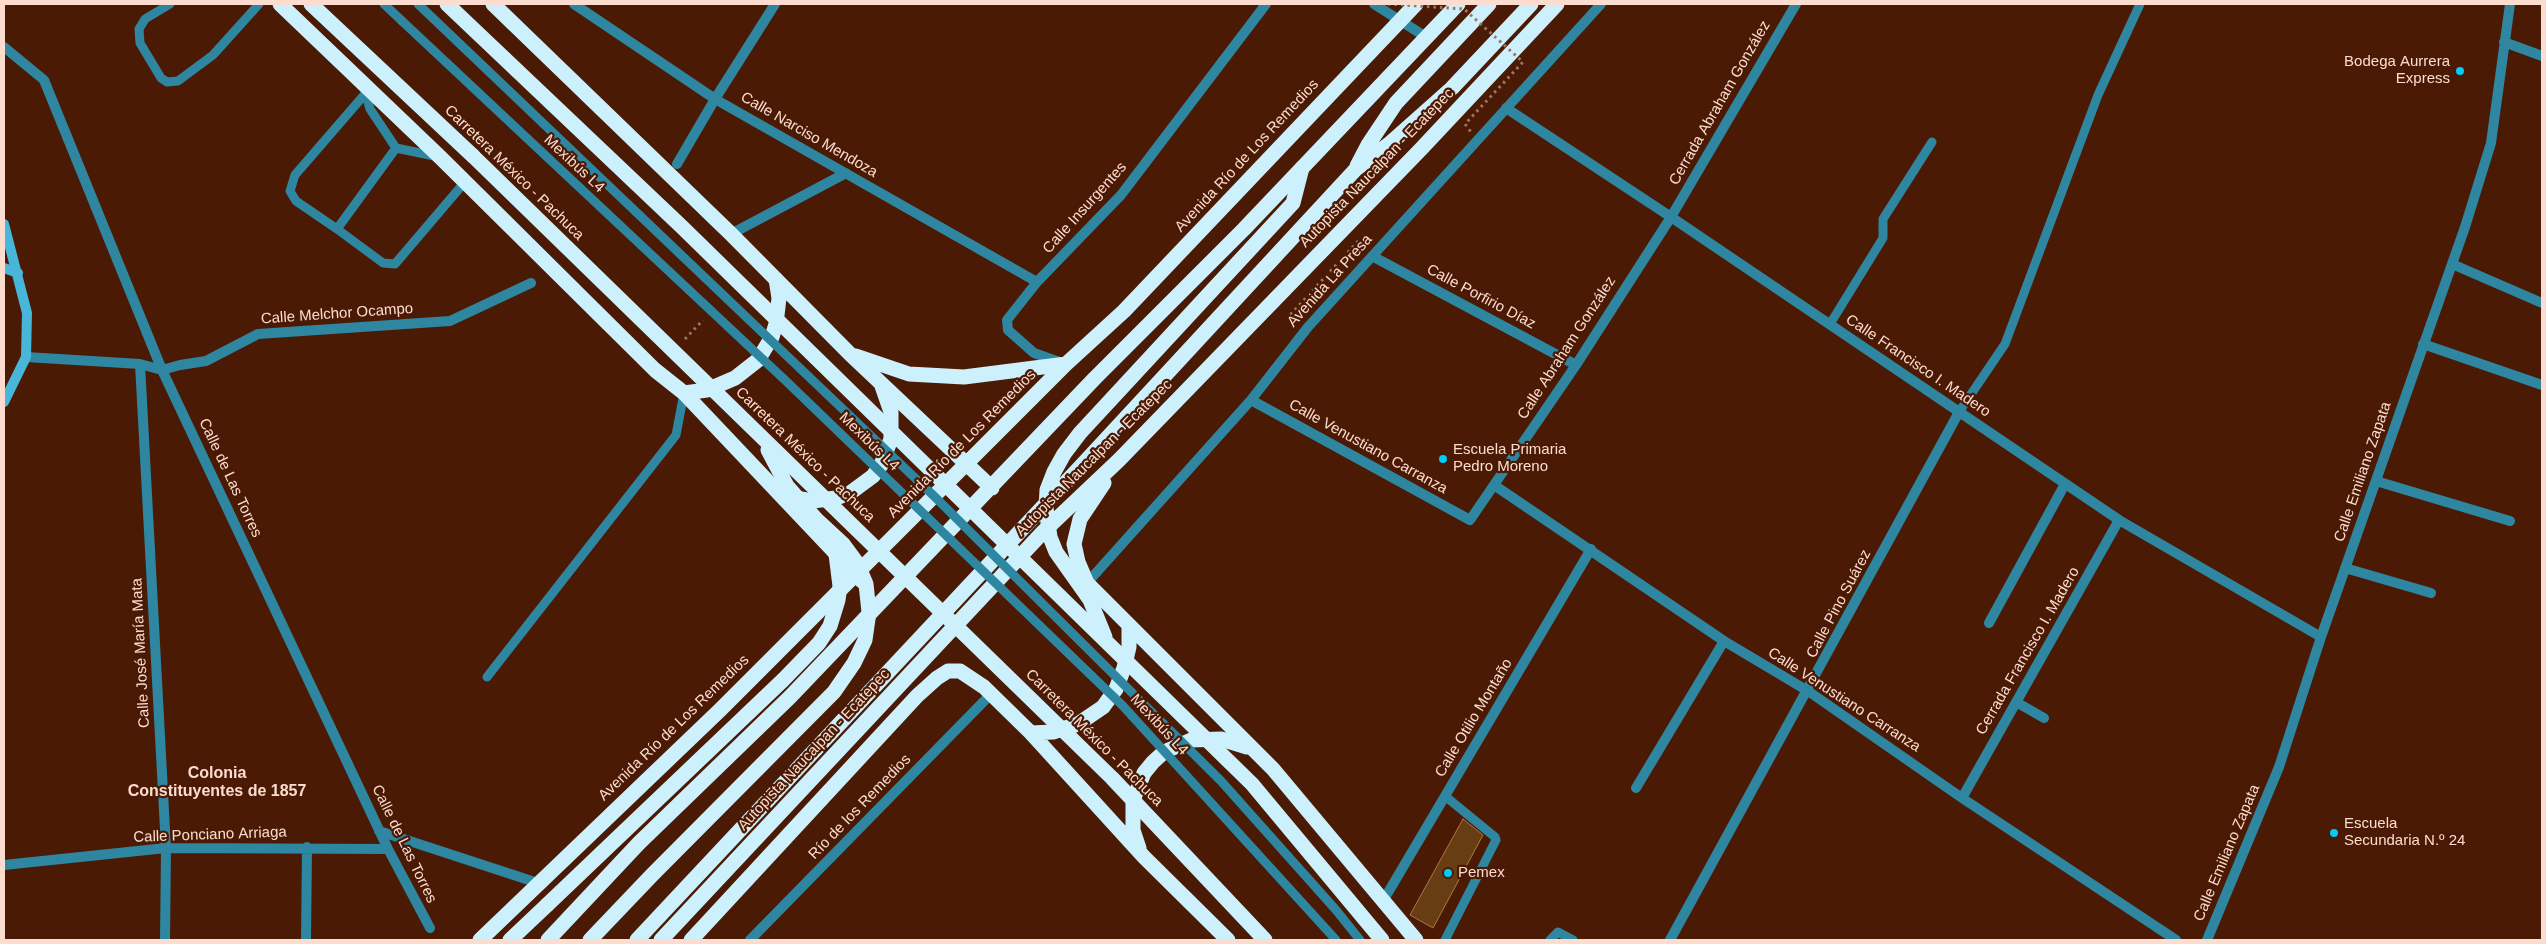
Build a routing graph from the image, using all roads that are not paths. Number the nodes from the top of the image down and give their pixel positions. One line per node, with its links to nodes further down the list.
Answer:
1 (170, 4): 2 (lane)
2 (259, 4)
3 (280, 4): 27 (highway)
4 (311, 4): 64 (highway, Carretera México - Pachuca, bridge)
5 (384, 4): 118 (lane, Mexibús L4, bridge)
6 (418, 4): 119 (lane, Mexibús L4, bridge)
7 (447, 4): 86 (highway, bridge)
8 (493, 4): 41 (highway)
9 (574, 4): 28 (street, Calle Narciso Mendoza)
10 (775, 4): 28 (street)
11 (1266, 4): 47 (street, Calle Insurgentes)
12 (1374, 4): 22 (street)
13 (1416, 4): 22 (highway, Avenida Río de Los Remedios)
14 (1458, 4): 23 (highway)
15 (1488, 4): 35 (highway, Autopista Naucalpan - Ecatepec)
16 (1531, 4): 35 (highway, Autopista Naucalpan - Ecatepec)
17 (1557, 4): 65 (highway, Autopista Naucalpan - Ecatepec)
18 (1601, 4): 29 (street, Avenida La Presa)
19 (1796, 4): 38 (street, Cerrada Abraham González)
20 (2140, 4): 63 (lane)
21 (2510, 4): 24 (street, Calle Emiliano Zapata)
22 (1400, 20): 23 (street); 55 (highway, Avenida Río de Los Remedios)
23 (1426, 38): 34 (highway)
24 (2504, 42): 26 (street); 43 (street, Calle Emiliano Zapata)
25 (4, 47): 57 (street, Calle de Las Torres)
26 (2542, 56)
27 (364, 88): 31 (lane); 32 (highway); 40 (lane)
28 (714, 99): 33 (street); 36 (street, Calle Narciso Mendoza)
29 (1506, 108): 38 (street, Calle Francisco I. Madero); 42 (street, Avenida La Presa)
30 (1932, 142): 50 (lane)
31 (396, 148): 32 (lane); 40 (lane)
32 (441, 158): 37 (highway)
33 (677, 164)
34 (1302, 168): 70 (highway); 86 (highway, bridge)
35 (1356, 169): 112 (highway, Autopista Naucalpan - Ecatepec)
36 (846, 173): 41 (street); 47 (street, Calle Narciso Mendoza)
37 (464, 183): 40 (lane); 60 (highway)
38 (1671, 217): 50 (street, Calle Francisco I. Madero); 56 (street, Calle Abraham González)
39 (4, 224): 45 (street)
40 (337, 228)
41 (731, 234): 46 (highway)
42 (1372, 256): 56 (street, Calle Porfirio Díaz); 61 (street, Avenida La Presa)
43 (2452, 264): 49 (street); 51 (street, Calle Emiliano Zapata)
44 (4, 268): 45 (street)
45 (18, 274): 53 (street)
46 (776, 279): 52 (highway); 60 (highway)
47 (1037, 282): 55 (street, Calle Insurgentes)
48 (531, 283): 57 (street, Calle Melchor Ocampo)
49 (2542, 304)
50 (1830, 324): 63 (street, Calle Francisco I. Madero)
51 (2424, 344): 59 (street); 67 (street, Calle Emiliano Zapata)
52 (850, 354): 55 (highway); 58 (highway)
53 (26, 357): 54 (street); 62 (street)
54 (140, 364): 57 (street); 99 (street, Calle José María Mata)
55 (1066, 364): 66 (highway, Avenida Río de Los Remedios)
56 (1576, 365): 69 (street, Calle Abraham González)
57 (162, 370): 97 (street, Calle de Las Torres)
58 (881, 383): 66 (highway); 71 (highway)
59 (2542, 384)
60 (684, 394): 71 (highway); 87 (lane)
61 (1251, 400): 73 (street, Calle Venustiano Carranza); 79 (street, Avenida La Presa)
62 (4, 402)
63 (1959, 412): 68 (street, Calle Francisco I. Madero); 88 (street, Calle Pino Suárez)
64 (761, 437): 72 (highway, bridge); 117 (highway, Carretera México - Pachuca, bridge)
65 (1120, 460): 79 (highway); 113 (highway, Autopista Naucalpan - Ecatepec)
66 (966, 463): 70 (highway); 78 (highway, Avenida Río de Los Remedios)
67 (2376, 481): 75 (street); 77 (street, Calle Emiliano Zapata)
68 (2065, 484): 74 (street, Calle Francisco I. Madero); 82 (street)
69 (1494, 486): 73 (street, Calle Abraham González); 76 (street, Calle Venustiano Carranza)
70 (992, 488): 81 (highway)
71 (783, 497): 78 (highway)
72 (816, 519): 109 (highway, bridge); 111 (highway, bridge)
73 (1470, 520)
74 (2120, 520): 84 (street, Calle Francisco I. Madero); 90 (street, Cerrada Francisco I. Madero)
75 (2510, 522)
76 (1590, 549): 85 (street, Calle Venustiano Carranza); 95 (street, Calle Otilio Montaño)
77 (2345, 568): 80 (street); 84 (street, Calle Emiliano Zapata)
78 (855, 574): 81 (highway); 103 (highway, Avenida Río de Los Remedios)
79 (1087, 583): 83 (highway)
80 (2431, 593)
81 (881, 601): 110 (highway)
82 (1989, 623)
83 (1129, 625): 92 (highway); 93 (highway)
84 (2321, 637): 127 (street, Calle Emiliano Zapata)
85 (1724, 641): 88 (street, Calle Venustiano Carranza); 94 (street)
86 (1107, 643): 120 (highway, bridge)
87 (487, 677)
88 (1808, 691): 96 (street, Calle Venustiano Carranza); 125 (street, Calle Pino Suárez)
89 (991, 694): 92 (highway); 114 (highway); 115 (street, Río de los Remedios)
90 (2016, 702): 91 (street); 96 (street, Cerrada Francisco I. Madero)
91 (2044, 718)
92 (1031, 733): 101 (highway)
93 (1250, 748): 101 (highway); 104 (highway)
94 (1636, 788)
95 (1445, 796): 104 (street, Calle Otilio Montaño); 122 (lane)
96 (1962, 798): 126 (street, Calle Venustiano Carranza)
97 (380, 831): 100 (street, Calle de Las Torres); 103 (street)
98 (306, 847): 99 (street, Calle Ponciano Arriaga); 100 (street, Calle Ponciano Arriaga); 107 (street)
99 (166, 848): 102 (street, Calle Ponciano Arriaga); 106 (street, Calle José María Mata)
100 (388, 849): 105 (street, Calle de Las Torres)
101 (1144, 856): 116 (highway)
102 (4, 865)
103 (538, 883): 108 (highway, Avenida Río de Los Remedios)
104 (1383, 901): 121 (highway)
105 (430, 928)
106 (165, 940)
107 (306, 940)
108 (480, 940)
109 (510, 940)
110 (548, 940)
111 (590, 940)
112 (637, 940)
113 (661, 940)
114 (691, 940)
115 (750, 940)
116 (1228, 940)
117 (1265, 940)
118 (1336, 940)
119 (1360, 940)
120 (1382, 940)
121 (1416, 940)
122 (1445, 940)
123 (1550, 940): 124 (lane)
124 (1573, 940)
125 (1670, 940)
126 (2176, 940)
127 (2207, 940)

